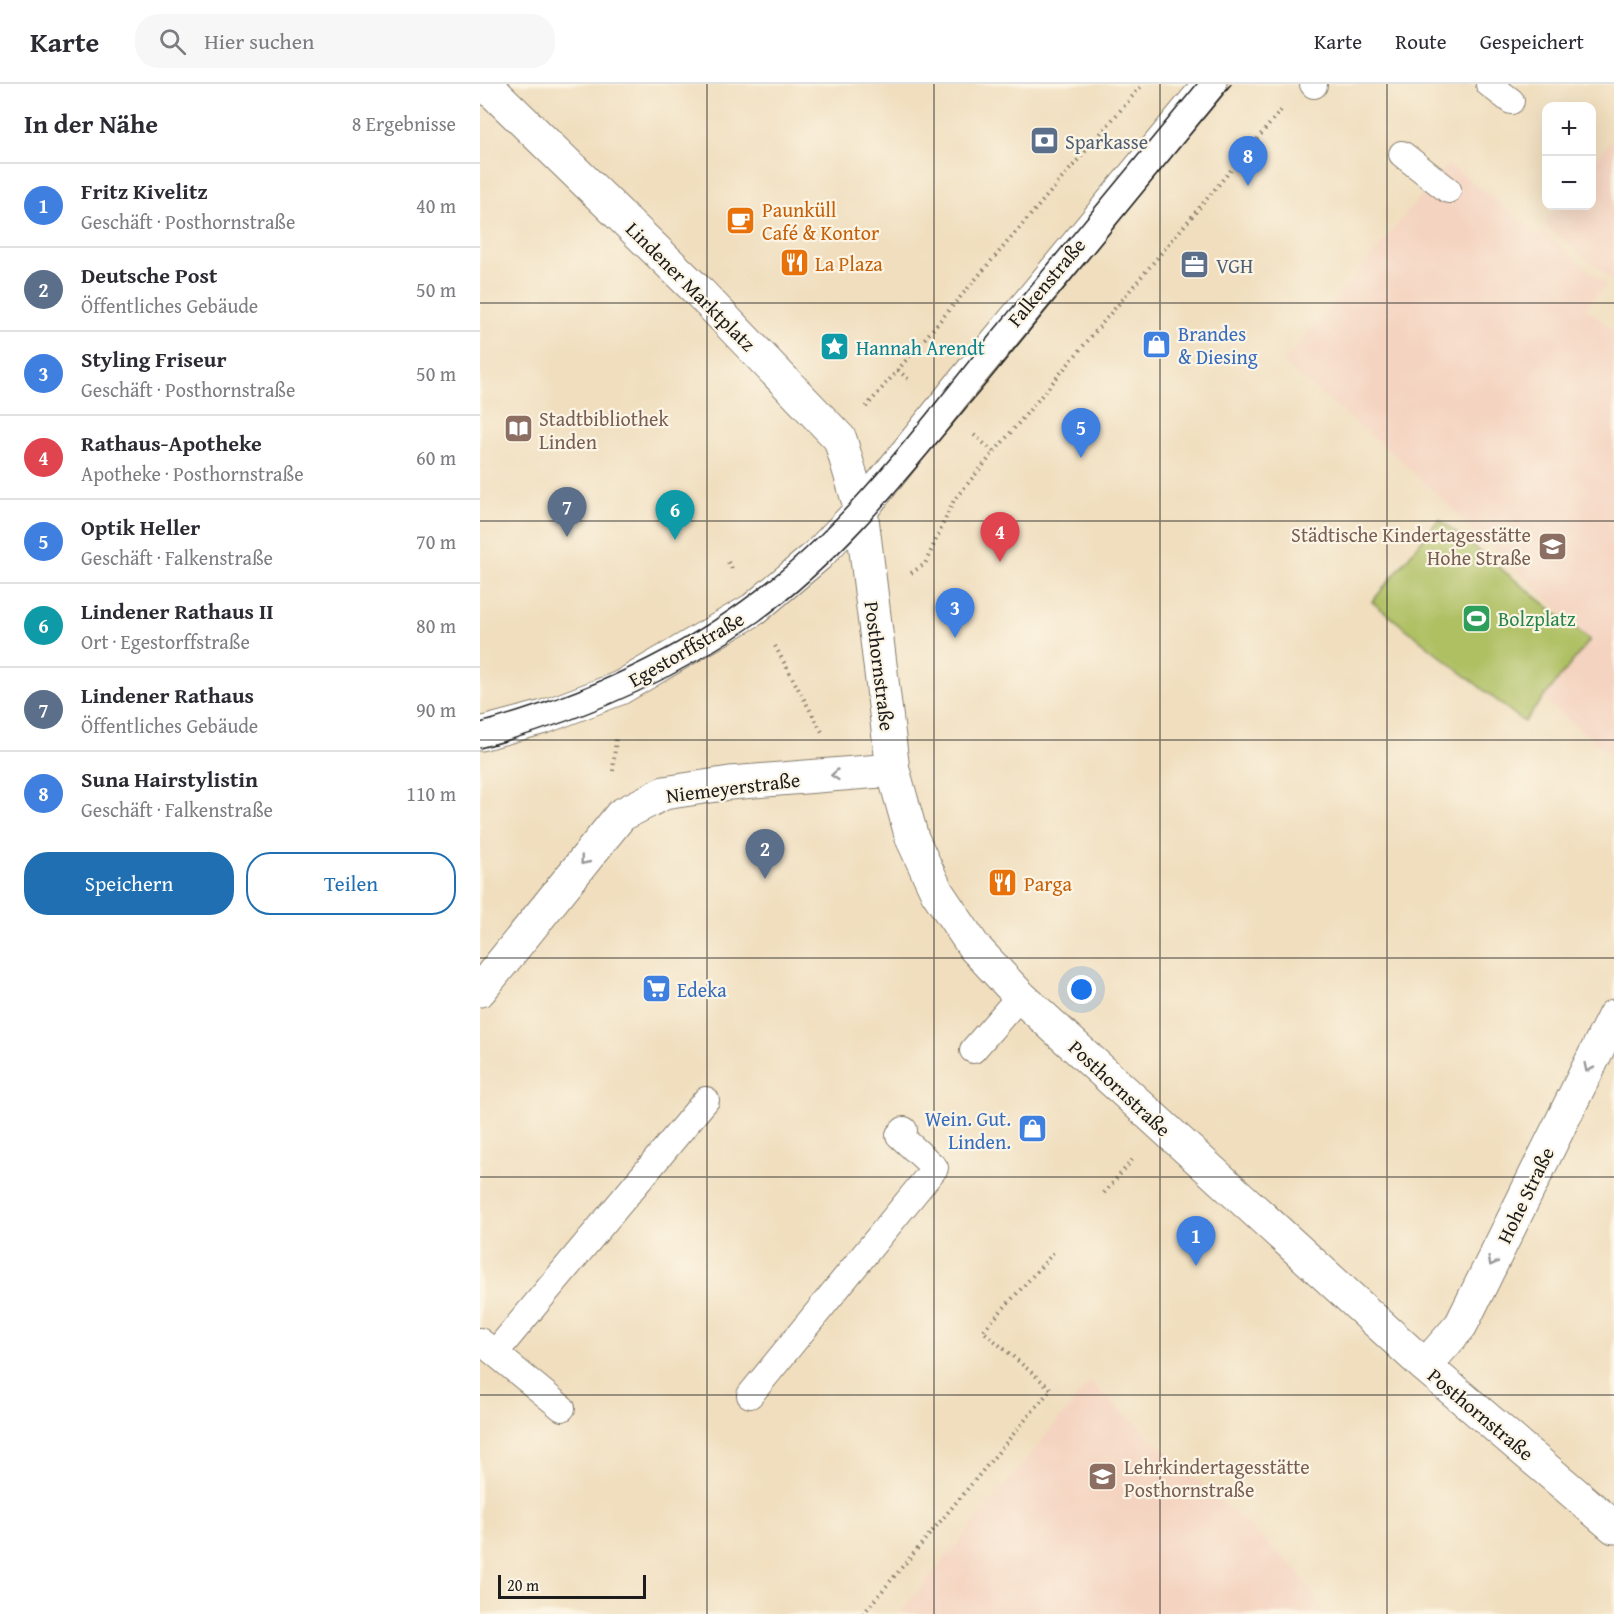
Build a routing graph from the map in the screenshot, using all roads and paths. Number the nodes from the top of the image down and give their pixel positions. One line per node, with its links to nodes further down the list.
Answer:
1 (485, 84): 9 (street, Lindener Marktplatz)
2 (1143, 84): 9 (path)
3 (1210, 84): 10 (street, Falkenstraße)
4 (1489, 84): 5 (lane)
5 (1511, 101)
6 (1288, 102): 12 (path)
7 (1402, 154): 8 (lane)
8 (1448, 190)
9 (840, 439): 10 (street, Lindener Marktplatz)
10 (861, 510): 12 (street, Posthornstraße); 13 (street, Egestorffstraße)
11 (728, 562): 13 (path)
12 (872, 602): 16 (street, Posthornstraße)
13 (754, 609): 14 (street, Egestorffstraße); 17 (path)
14 (620, 688): 15 (street, Egestorffstraße); 18 (path)
15 (480, 734)
16 (893, 770): 17 (street, Niemeyerstraße); 20 (street, Posthornstraße)
17 (846, 774): 18 (street, Niemeyerstraße, one-way to 18)
18 (621, 815): 19 (street, Niemeyerstraße, one-way to 19)
19 (480, 990)
20 (1020, 996): 22 (lane); 27 (street, Posthornstraße)
21 (1614, 1016): 27 (street, Hohe Straße, one-way to 27)
22 (973, 1050)
23 (706, 1100): 26 (lane)
24 (904, 1130): 28 (lane)
25 (1056, 1250): 31 (path)
26 (488, 1347): 29 (lane)
27 (1425, 1366): 30 (street, Posthornstraße)
28 (750, 1395)
29 (562, 1408)
30 (1614, 1527)
31 (863, 1614)

